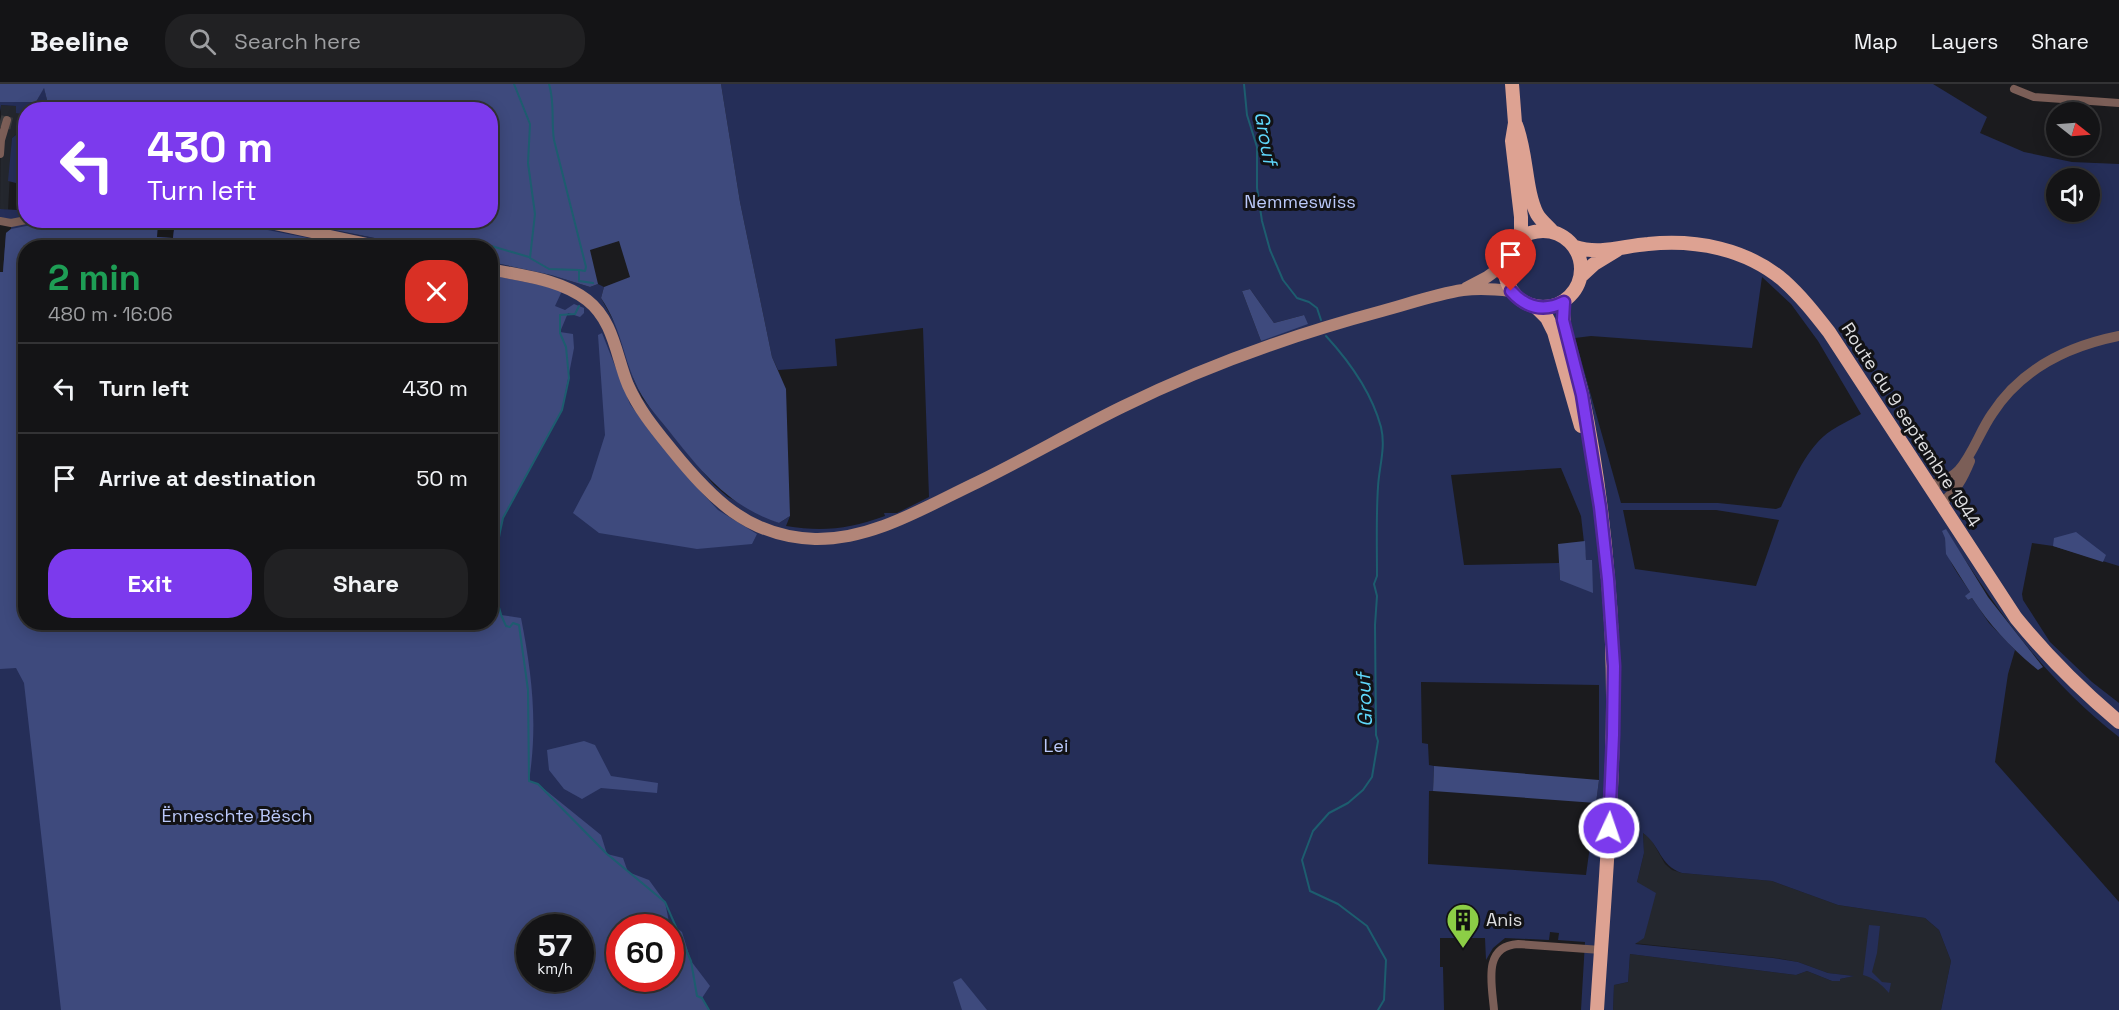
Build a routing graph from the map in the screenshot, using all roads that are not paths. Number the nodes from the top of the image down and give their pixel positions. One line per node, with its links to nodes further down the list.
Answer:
1 (1512, 84): 5 (main road)
2 (2014, 89): 3 (street)
3 (2119, 103)
4 (7, 120): 6 (street)
5 (1515, 123): 10 (main road); 11 (main road)
6 (0, 154)
7 (0, 221): 8 (street)
8 (18, 222)
9 (293, 228): 12 (main road)
10 (1553, 232): 11 (main road); 13 (main road)
11 (1521, 238): 15 (main road)
12 (349, 240)
13 (1575, 247): 14 (main road, Route du 9 septembre 1944); 17 (main road)
14 (1619, 249): 17 (main road); 25 (main road, Route du 9 septembre 1944)
15 (1505, 264): 18 (main road); 19 (main road)
16 (498, 271): 18 (main road)
17 (1581, 276): 20 (main road)
18 (1462, 290): 19 (main road)
19 (1511, 291): 21 (main road)
20 (1564, 302): 21 (main road); 24 (main road)
21 (1536, 307): 24 (main road)
22 (2119, 336): 23 (street)
23 (1980, 432): 25 (street); 26 (street)
24 (1594, 468): 28 (main road)
25 (1931, 486): 26 (main road, Route du 9 septembre 1944)
26 (1942, 503): 27 (main road, Route du 9 septembre 1944)
27 (2119, 722)
28 (1601, 950): 29 (street); 30 (main road)
29 (1494, 1010)
30 (1597, 1010)

